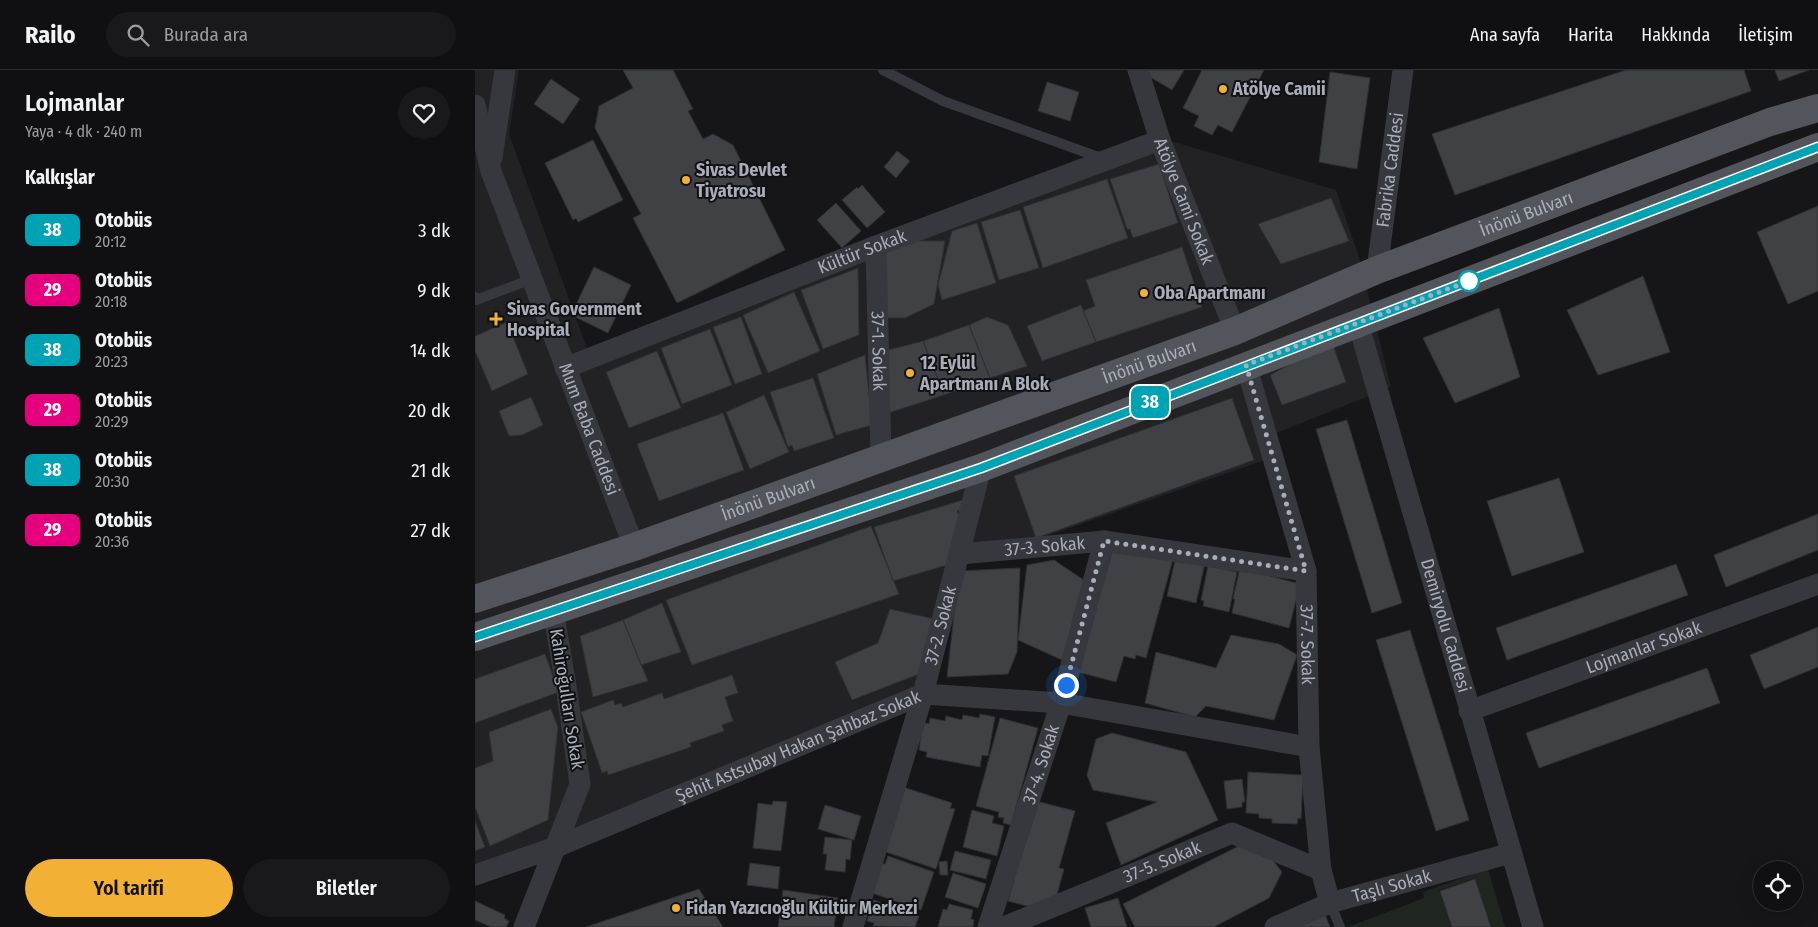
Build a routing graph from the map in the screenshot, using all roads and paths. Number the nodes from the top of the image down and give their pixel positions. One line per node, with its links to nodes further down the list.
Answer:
1 (505, 70): 10 (street, Mum Baba Caddesi)
2 (883, 70): 9 (lane)
3 (1137, 70): 7 (street, Atölye Cami Sokak)
4 (1403, 70): 12 (street, Fabrika Caddesi)
5 (475, 105): 10 (street, Mum Baba Caddesi)
6 (1818, 108): 12 (main road, İnönü Bulvarı)
7 (1160, 140): 9 (street, Kültür Sokak); 16 (street, Atölye Cami Sokak)
8 (1818, 147): 15 (main road, İnönü Bulvarı)
9 (1107, 160): 11 (street, Kültür Sokak)
10 (491, 171): 13 (street, Mum Baba Caddesi)
11 (876, 246): 18 (street, Kültür Sokak); 19 (street, 37-1. Sokak)
12 (1377, 270): 16 (main road, İnönü Bulvarı)
13 (532, 279): 14 (lane); 18 (street, Mum Baba Caddesi)
14 (475, 299)
15 (1359, 323): 17 (main road, İnönü Bulvarı); 31 (street, Demiryolu Caddesi)
16 (1235, 331): 19 (main road, İnönü Bulvarı)
17 (1246, 365): 20 (main road, İnönü Bulvarı); 24 (street, 37-7. Sokak)
18 (565, 368): 22 (street, Mum Baba Caddesi)
19 (881, 457): 22 (main road, İnönü Bulvarı)
20 (981, 468): 23 (street, 37-2. Sokak); 27 (main road, İnönü Bulvarı)
21 (1104, 541): 23 (street, 37-3. Sokak); 24 (street, 37-3. Sokak); 30 (street, 37-4. Sokak)
22 (634, 546): 26 (main road, İnönü Bulvarı)
23 (960, 554): 29 (street, 37-2. Sokak)
24 (1306, 571): 32 (street, 37-7. Sokak)
25 (1818, 584): 31 (street, Lojmanlar Sokak)
26 (475, 598)
27 (553, 610): 28 (main road, İnönü Bulvarı); 33 (street, Kahiroğulları Sokak)
28 (475, 637)
29 (923, 694): 30 (street, Şehit Astsubay Hakan Şahbaz Sokak); 33 (street, Şehit Astsubay Hakan Şahbaz Sokak); 39 (street, 37-2. Sokak)
30 (1061, 703): 32 (street, Şehit Astsubay Hakan Şahbaz Sokak); 40 (street, 37-4. Sokak)
31 (1469, 711): 34 (street, Demiryolu Caddesi)
32 (1309, 746): 35 (street, 37-7. Sokak)
33 (556, 847): 36 (street, Şehit Astsubay Hakan Şahbaz Sokak); 38 (street, Kahiroğulları Sokak)
34 (1511, 853): 37 (street, Taşlı Sokak); 44 (street, Demiryolu Caddesi)
35 (1321, 870): 37 (street, 37-7. Sokak); 41 (street, 37-5. Sokak)
36 (475, 875)
37 (1330, 903): 42 (street, Taşlı Sokak); 43 (lane, 37-7. Sokak)
38 (523, 927)
39 (853, 927)
40 (989, 927)
41 (1004, 927)
42 (1275, 927)
43 (1339, 927)
44 (1533, 927)

